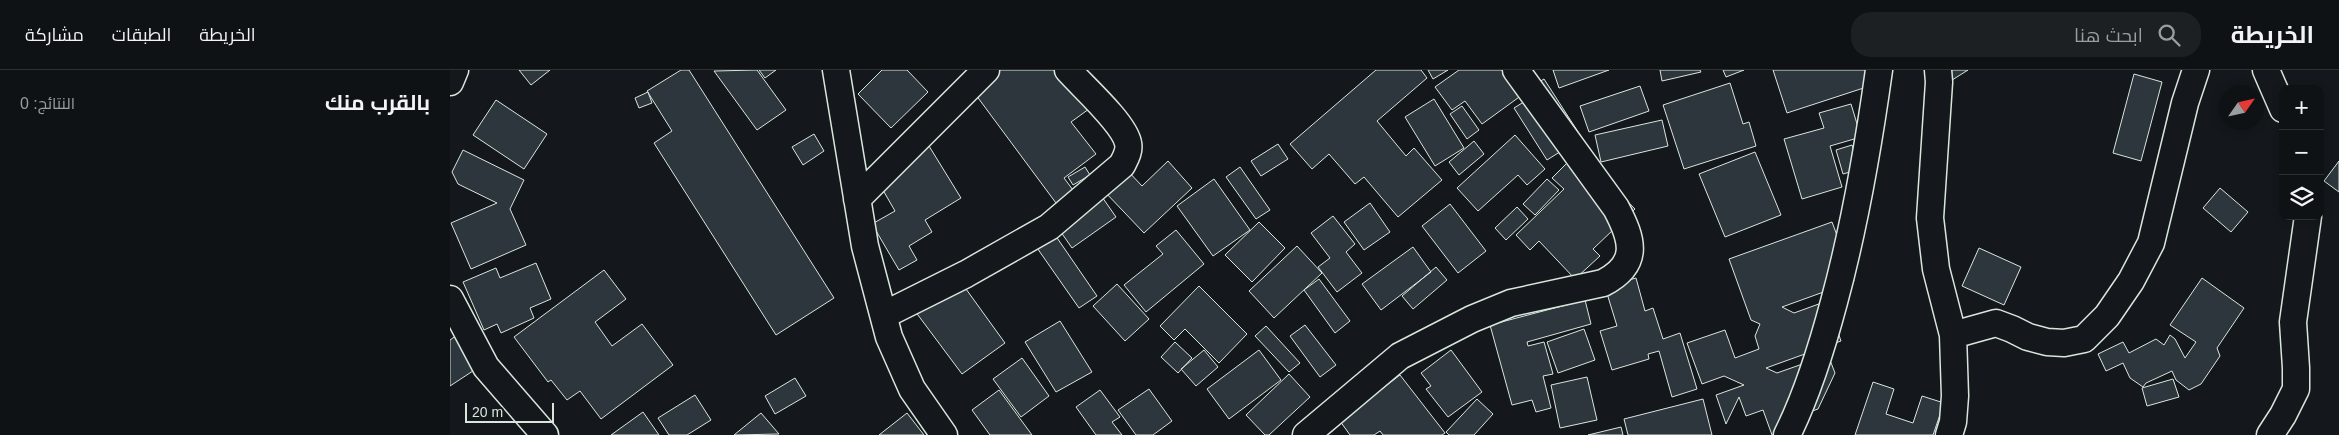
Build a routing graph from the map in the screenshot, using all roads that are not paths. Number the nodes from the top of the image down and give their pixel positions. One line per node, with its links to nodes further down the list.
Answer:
1 (455, 70): 10 (street)
2 (836, 70): 12 (street)
3 (986, 70): 12 (street)
4 (1068, 70): 15 (street)
5 (1516, 70): 19 (street)
6 (1879, 70): 20 (street)
7 (1938, 70): 16 (street)
8 (2196, 70): 16 (street)
9 (2266, 70): 11 (street)
10 (450, 82)
11 (2279, 100)
12 (857, 199): 15 (street)
13 (2307, 220): 22 (street)
14 (450, 299): 17 (street)
15 (884, 315): 18 (street)
16 (1953, 335): 21 (street)
17 (545, 435)
18 (944, 435)
19 (1306, 435)
20 (1787, 435)
21 (1948, 435)
22 (2270, 435)

